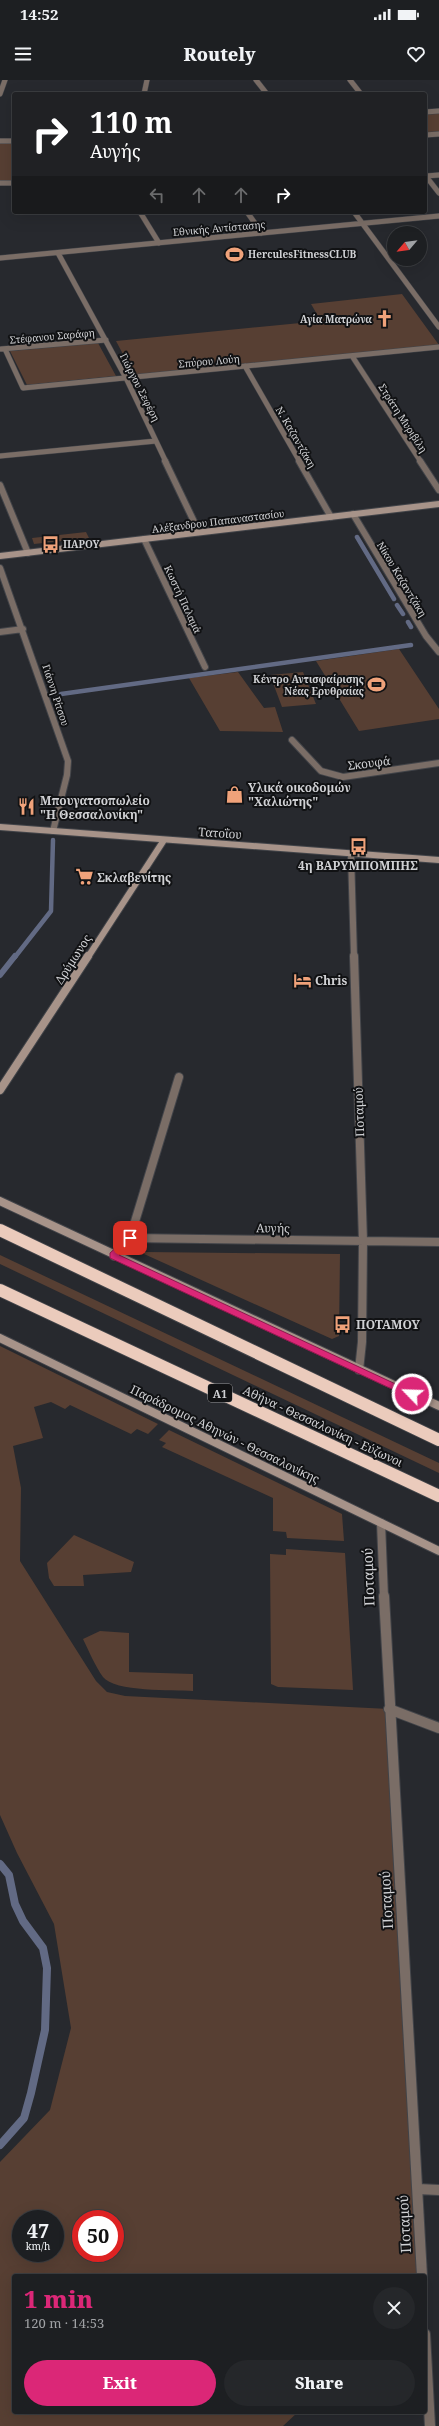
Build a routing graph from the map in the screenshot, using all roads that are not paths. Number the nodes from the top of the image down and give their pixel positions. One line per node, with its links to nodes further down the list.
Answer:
1 (5, 80): 8 (street)
2 (147, 80): 5 (street)
3 (256, 80): 6 (street)
4 (350, 80): 7 (street)
5 (144, 92)
6 (265, 92)
7 (359, 92)
8 (0, 94)
9 (439, 111): 10 (street)
10 (427, 112)
11 (439, 134): 12 (street)
12 (427, 135)
13 (0, 141): 14 (street)
14 (12, 141)
15 (439, 175): 16 (street)
16 (427, 176)
17 (427, 177): 20 (street)
18 (0, 183): 19 (street)
19 (12, 183)
20 (439, 193)
21 (141, 214): 27 (street)
22 (248, 214): 26 (street)
23 (355, 214): 25 (street)
24 (439, 216): 25 (street, Εθνικής Αντίστασης)
25 (362, 224): 26 (street, Εθνικής Αντίστασης); 30 (street)
26 (262, 233): 27 (street, Εθνικής Αντίστασης)
27 (159, 243): 28 (street, Εθνικής Αντίστασης)
28 (58, 252): 29 (street, Εθνικής Αντίστασης); 31 (street, Γιώργου Σεφέρη)
29 (0, 258)
30 (439, 327)
31 (106, 340): 33 (street, Στέφανου Σαράφη); 36 (street, Γιώργου Σεφέρη)
32 (439, 347): 34 (street, Σπύρου Λούη)
33 (3, 349): 36 (street, Σπύρου Λούη)
34 (352, 356): 35 (street, Σπύρου Λούη); 40 (street, Στράτη Μυριβίλη)
35 (245, 366): 36 (street, Σπύρου Λούη); 43 (street, Ν. Καζαντζάκη)
36 (126, 378): 37 (street, Γιώργου Σεφέρη)
37 (156, 440): 38 (street); 44 (street, Γιώργου Σεφέρη)
38 (0, 456)
39 (0, 485): 46 (street)
40 (439, 490)
41 (439, 504): 42 (main road, Αλέξανδρου Παπαναστασίου)
42 (353, 514): 43 (main road, Αλέξανδρου Παπαναστασίου); 51 (street, Νίκου Καζαντζάκη)
43 (331, 517): 44 (main road, Αλέξανδρου Παπαναστασίου)
44 (200, 532): 45 (main road, Αλέξανδρου Παπαναστασίου)
45 (144, 539): 46 (main road, Αλέξανδρου Παπαναστασίου); 52 (street, Κωστή Παλαμά)
46 (28, 553): 47 (main road, Αλέξανδρου Παπαναστασίου)
47 (0, 556)
48 (0, 568): 49 (street, Γιάννη Ρίτσου)
49 (23, 629): 50 (street); 56 (street, Γιάννη Ρίτσου)
50 (0, 632)
51 (439, 652)
52 (205, 667)
53 (292, 740): 54 (street, Σκουφά)
54 (439, 763)
55 (0, 827): 56 (main road, Τατοΐου)
56 (53, 831): 57 (main road, Τατοΐου)
57 (164, 840): 58 (main road, Τατοΐου); 61 (main road, Δρύμωνος)
58 (351, 854): 59 (main road, Τατοΐου); 65 (street, Ποταμού)
59 (439, 860)
60 (179, 1077): 64 (street)
61 (0, 1090)
62 (0, 1201): 67 (main road)
63 (0, 1230): 72 (highway)
64 (130, 1238): 65 (street, Αυγής); 67 (street)
65 (363, 1241): 66 (street, Αυγής); 70 (street, Ποταμού)
66 (439, 1242)
67 (114, 1256): 70 (main road)
68 (0, 1290): 73 (highway, Αθήνα - Θεσσαλονίκη - Εύζωνοι / Α1)
69 (0, 1338): 74 (main road, Παράδρομος Αθηνών - Θεσσαλονίκης)
70 (359, 1370): 71 (main road)
71 (439, 1406)
72 (439, 1440)
73 (439, 1496)
74 (381, 1523): 75 (main road, Παράδρομος Αθηνών - Θεσσαλονίκης); 76 (street, Ποταμού)
75 (439, 1551)
76 (389, 1709): 77 (street); 78 (street, Ποταμού)
77 (439, 1728)
78 (418, 2189): 79 (street); 80 (street, Ποταμού)
79 (439, 2190)
80 (422, 2274)
81 (427, 2371): 82 (street)
82 (430, 2426)

